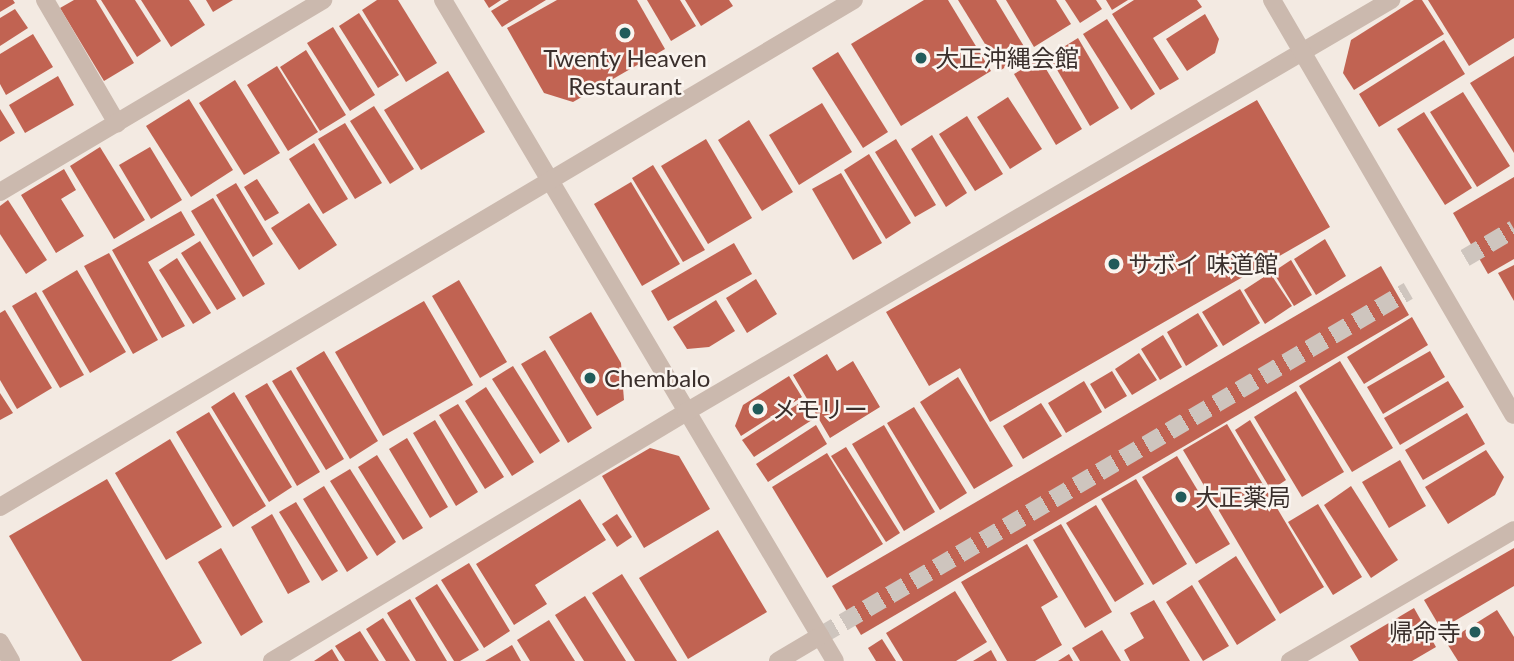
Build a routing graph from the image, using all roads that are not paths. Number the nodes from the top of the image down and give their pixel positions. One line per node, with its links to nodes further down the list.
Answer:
1 (45, 0): 8 (street)
2 (323, 0): 8 (street)
3 (443, 0): 9 (street)
4 (854, 0): 9 (street)
5 (1272, 0): 7 (street)
6 (1391, 0): 7 (street)
7 (1303, 52): 11 (street); 12 (street)
8 (117, 123): 10 (street)
9 (548, 180): 11 (street); 13 (street)
10 (0, 192)
11 (687, 412): 15 (street); 18 (street)
12 (1514, 415)
13 (0, 507)
14 (1514, 530): 21 (street)
15 (820, 636): 19 (street); 20 (street)
16 (0, 642): 17 (street)
17 (11, 661)
18 (272, 661)
19 (778, 661)
20 (835, 661)
21 (1290, 661)

